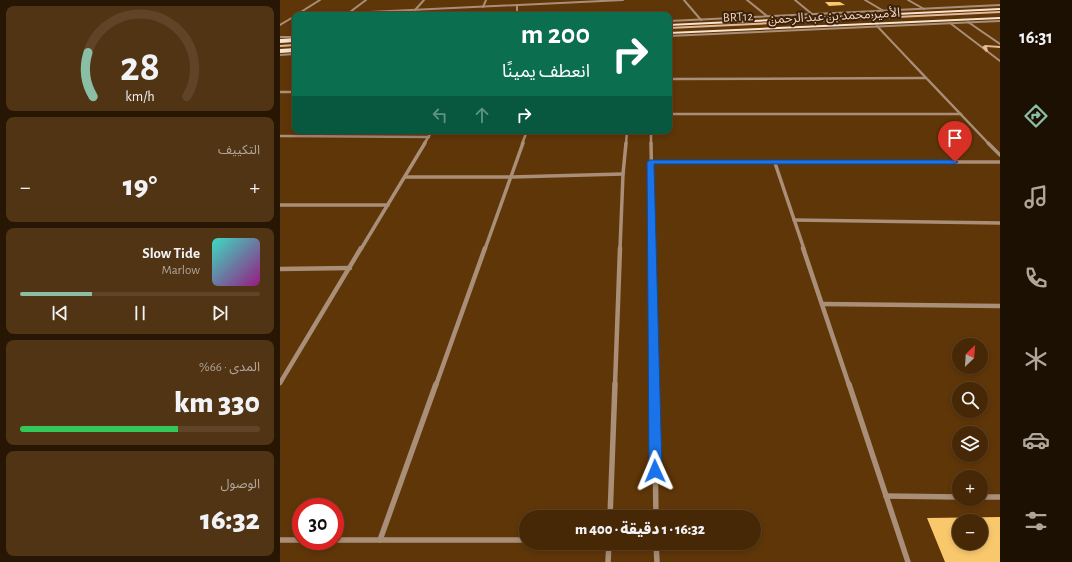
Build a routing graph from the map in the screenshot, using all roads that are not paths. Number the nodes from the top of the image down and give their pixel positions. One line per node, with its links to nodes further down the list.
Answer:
1 (320, 0): 21 (street)
2 (366, 0): 22 (street)
3 (424, 0): 19 (street)
4 (486, 0): 16 (street)
5 (532, 0): 13 (street)
6 (621, 0): 12 (street)
7 (684, 0): 31 (street)
8 (747, 0): 27 (street)
9 (795, 0): 26 (street)
10 (865, 0): 20 (street)
11 (908, 0): 17 (street)
12 (591, 1): 13 (street)
13 (532, 4): 14 (street)
14 (517, 5): 16 (street); 24 (street)
15 (1000, 5): 17 (street)
16 (483, 7): 19 (street)
17 (924, 9): 20 (street)
18 (1000, 9): 31 (main road, الأمير محمد بن عبد الرحمن)
19 (414, 10): 23 (street)
20 (883, 11): 26 (street)
21 (301, 12)
22 (349, 12)
23 (370, 12)
24 (517, 12)
25 (1000, 12): 39 (main road, BRT12)
26 (813, 14): 27 (street)
27 (767, 17): 31 (street)
28 (292, 18): 34 (street)
29 (1000, 19): 32 (street); 35 (main road, الأمير محمد بن عبد الرحمن)
30 (672, 21): 31 (street)
31 (702, 21): 37 (main road, الأمير محمد بن عبد الرحمن)
32 (968, 22): 33 (street); 49 (street)
33 (950, 23): 36 (street); 50 (street)
34 (280, 25)
35 (816, 26): 38 (main road); 41 (main road, الأمير محمد بن عبد الرحمن)
36 (877, 26): 38 (street); 54 (street)
37 (672, 28)
38 (842, 28): 41 (street)
39 (672, 29)
40 (672, 29): 41 (main road, الأمير محمد بن عبد الرحمن)
41 (730, 32): 43 (street)
42 (292, 36): 44 (street)
43 (672, 36)
44 (280, 37)
45 (292, 40): 46 (main road)
46 (280, 41)
47 (292, 45): 48 (main road)
48 (280, 46)
49 (1000, 46): 50 (main road)
50 (986, 51): 53 (street)
51 (292, 52): 52 (main road)
52 (280, 53)
53 (1000, 61)
54 (926, 78): 55 (street); 59 (street)
55 (672, 79)
56 (280, 92): 57 (street)
57 (292, 92)
58 (672, 114): 59 (street)
59 (961, 114): 66 (street)
60 (430, 134): 65 (street)
61 (527, 134): 72 (street)
62 (627, 134): 70 (street)
63 (651, 134): 67 (street)
64 (280, 136): 65 (street)
65 (429, 137): 71 (street)
66 (1000, 155)
67 (650, 162): 69 (street); 89 (street)
68 (1000, 162): 69 (street)
69 (775, 163): 75 (street)
70 (623, 174): 72 (street); 88 (street)
71 (405, 177): 72 (street); 74 (street)
72 (512, 177): 93 (street)
73 (280, 205): 74 (street)
74 (388, 205): 77 (street)
75 (794, 220): 76 (street); 79 (street)
76 (1000, 223)
77 (350, 268): 78 (street); 82 (street)
78 (280, 269)
79 (822, 304): 80 (street); 84 (street)
80 (1000, 306)
81 (280, 372): 82 (street)
82 (287, 372): 83 (street)
83 (280, 383)
84 (886, 496): 85 (street); 99 (street)
85 (952, 496)
86 (988, 497): 87 (street)
87 (1000, 497)
88 (610, 510)
89 (656, 510)
90 (280, 540): 91 (street)
91 (292, 540)
92 (344, 540): 93 (street)
93 (380, 540): 94 (street)
94 (519, 540)
95 (609, 550): 97 (street)
96 (656, 550): 98 (street)
97 (608, 562)
98 (657, 562)
99 (908, 562)

